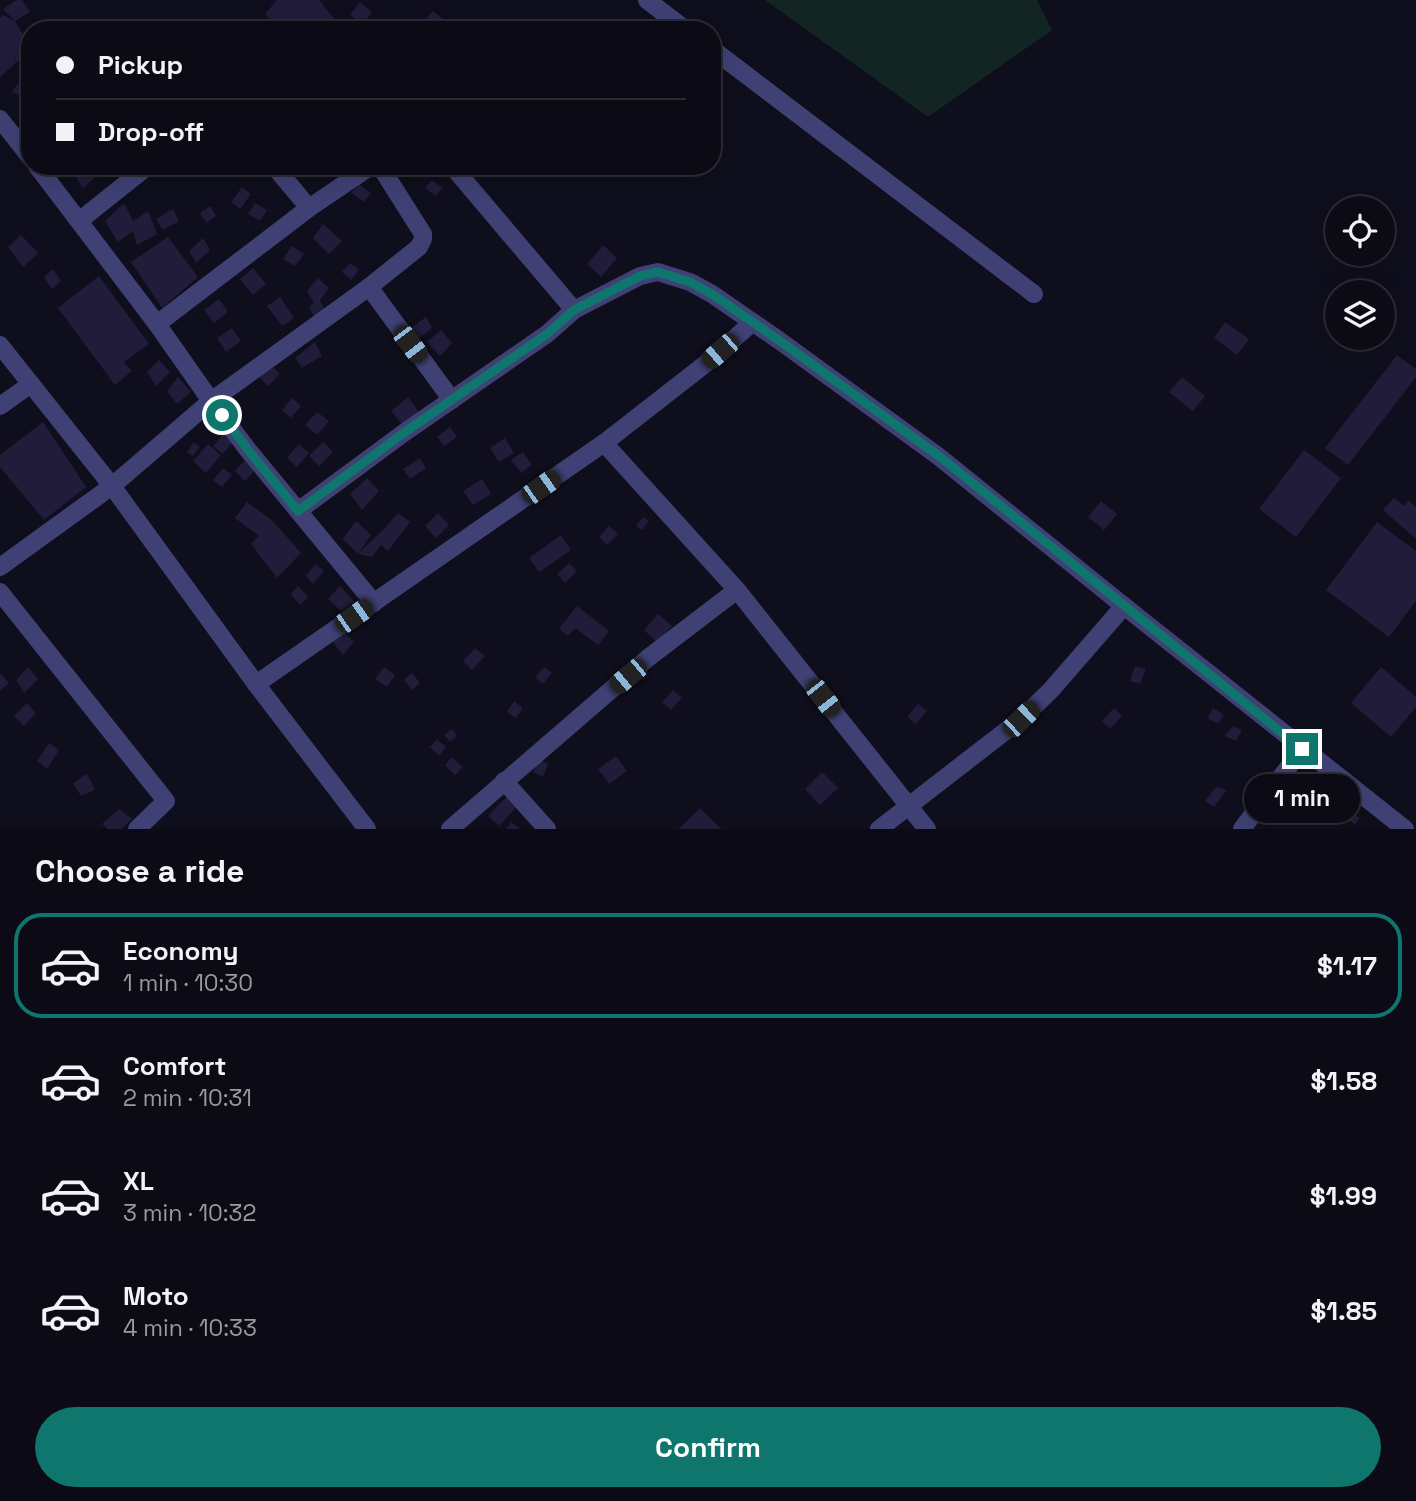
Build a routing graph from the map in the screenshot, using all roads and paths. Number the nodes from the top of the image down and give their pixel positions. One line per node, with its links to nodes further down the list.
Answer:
1 (647, 0): 2 (street)
2 (675, 21)
3 (721, 56): 15 (street)
4 (0, 119): 5 (street)
5 (21, 146)
6 (44, 175): 13 (street)
7 (137, 175): 13 (street)
8 (282, 175): 12 (street)
9 (358, 175): 12 (street)
10 (386, 175): 14 (street)
11 (460, 175): 16 (street)
12 (309, 208): 18 (street)
13 (79, 221): 18 (street)
14 (369, 287): 21 (street); 22 (street)
15 (1034, 294)
16 (574, 310): 17 (street); 21 (street)
17 (753, 322): 24 (street); 31 (street)
18 (157, 324): 22 (street)
19 (0, 345): 20 (street)
20 (32, 384): 23 (street); 25 (street)
21 (452, 400): 26 (street)
22 (211, 401): 25 (street); 26 (street)
23 (0, 406)
24 (604, 443): 28 (street); 30 (street)
25 (112, 486): 27 (street); 32 (street)
26 (298, 511): 30 (street)
27 (0, 567)
28 (737, 590): 34 (street); 35 (street)
29 (0, 592): 36 (street)
30 (374, 603): 32 (street)
31 (1124, 606): 33 (street); 35 (street)
32 (256, 684): 37 (street)
33 (1302, 749): 42 (street); 43 (street)
34 (504, 781): 38 (street); 39 (street)
35 (909, 807): 40 (street); 41 (street)
36 (136, 829)
37 (367, 829)
38 (450, 829)
39 (547, 829)
40 (879, 829)
41 (927, 829)
42 (1242, 829)
43 (1405, 829)

